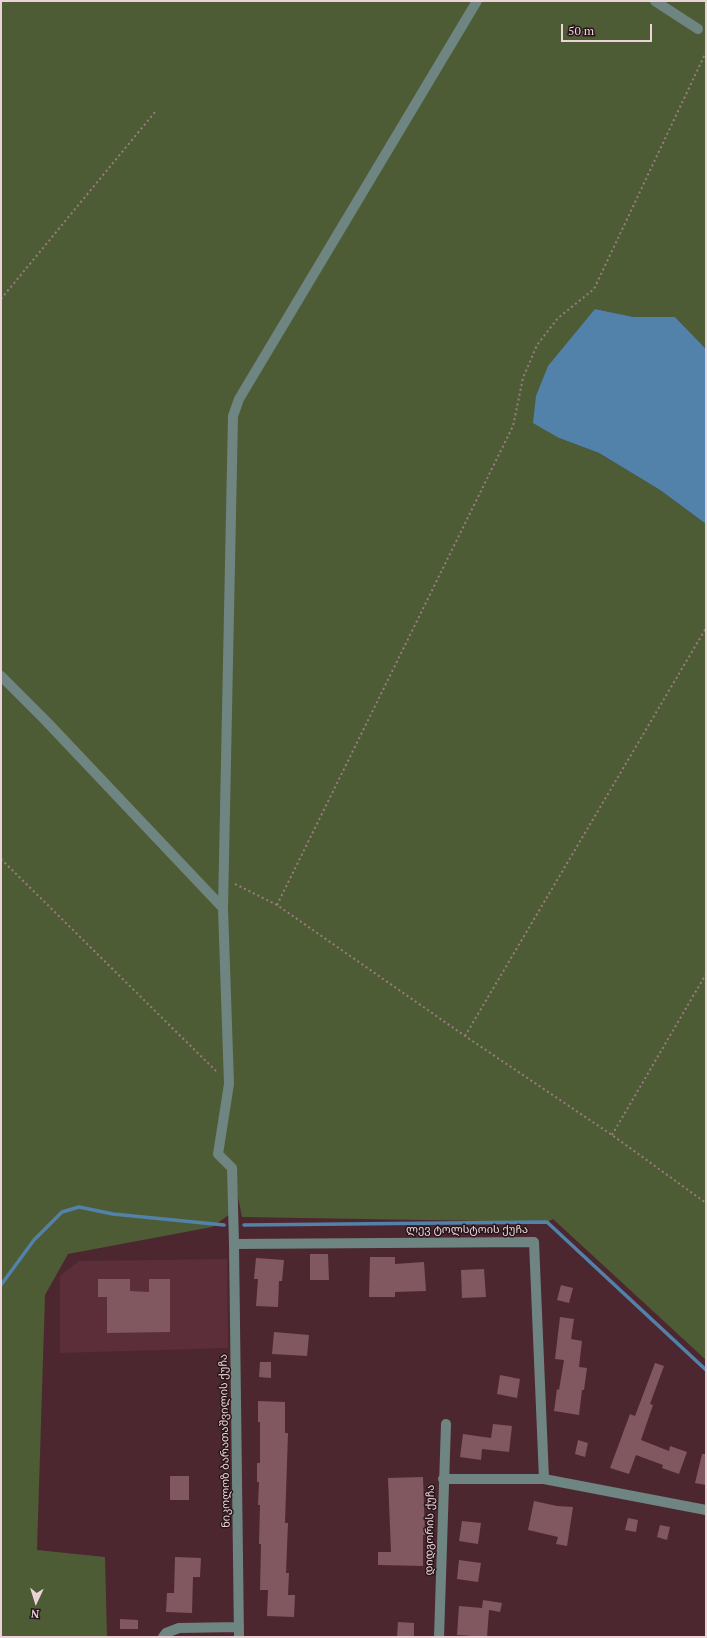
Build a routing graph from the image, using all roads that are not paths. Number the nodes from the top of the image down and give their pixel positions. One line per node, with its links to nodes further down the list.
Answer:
1 (477, 1): 5 (street)
2 (655, 1): 3 (street)
3 (698, 29)
4 (1, 676): 5 (street)
5 (223, 908): 6 (street, ნიკოლოზ ბარათაშვილის ქუჩა)
6 (234, 1244): 9 (street, ლევ ტოლსტოის ქუჩა); 11 (street, ნიკოლოზ ბარათაშვილის ქუჩა)
7 (446, 1424): 8 (street, დიდგორის ქუჩა)
8 (443, 1479): 9 (street); 13 (street, დიდგორის ქუჩა)
9 (544, 1479): 10 (street)
10 (706, 1510)
11 (239, 1632): 12 (street)
12 (163, 1637)
13 (439, 1637)

